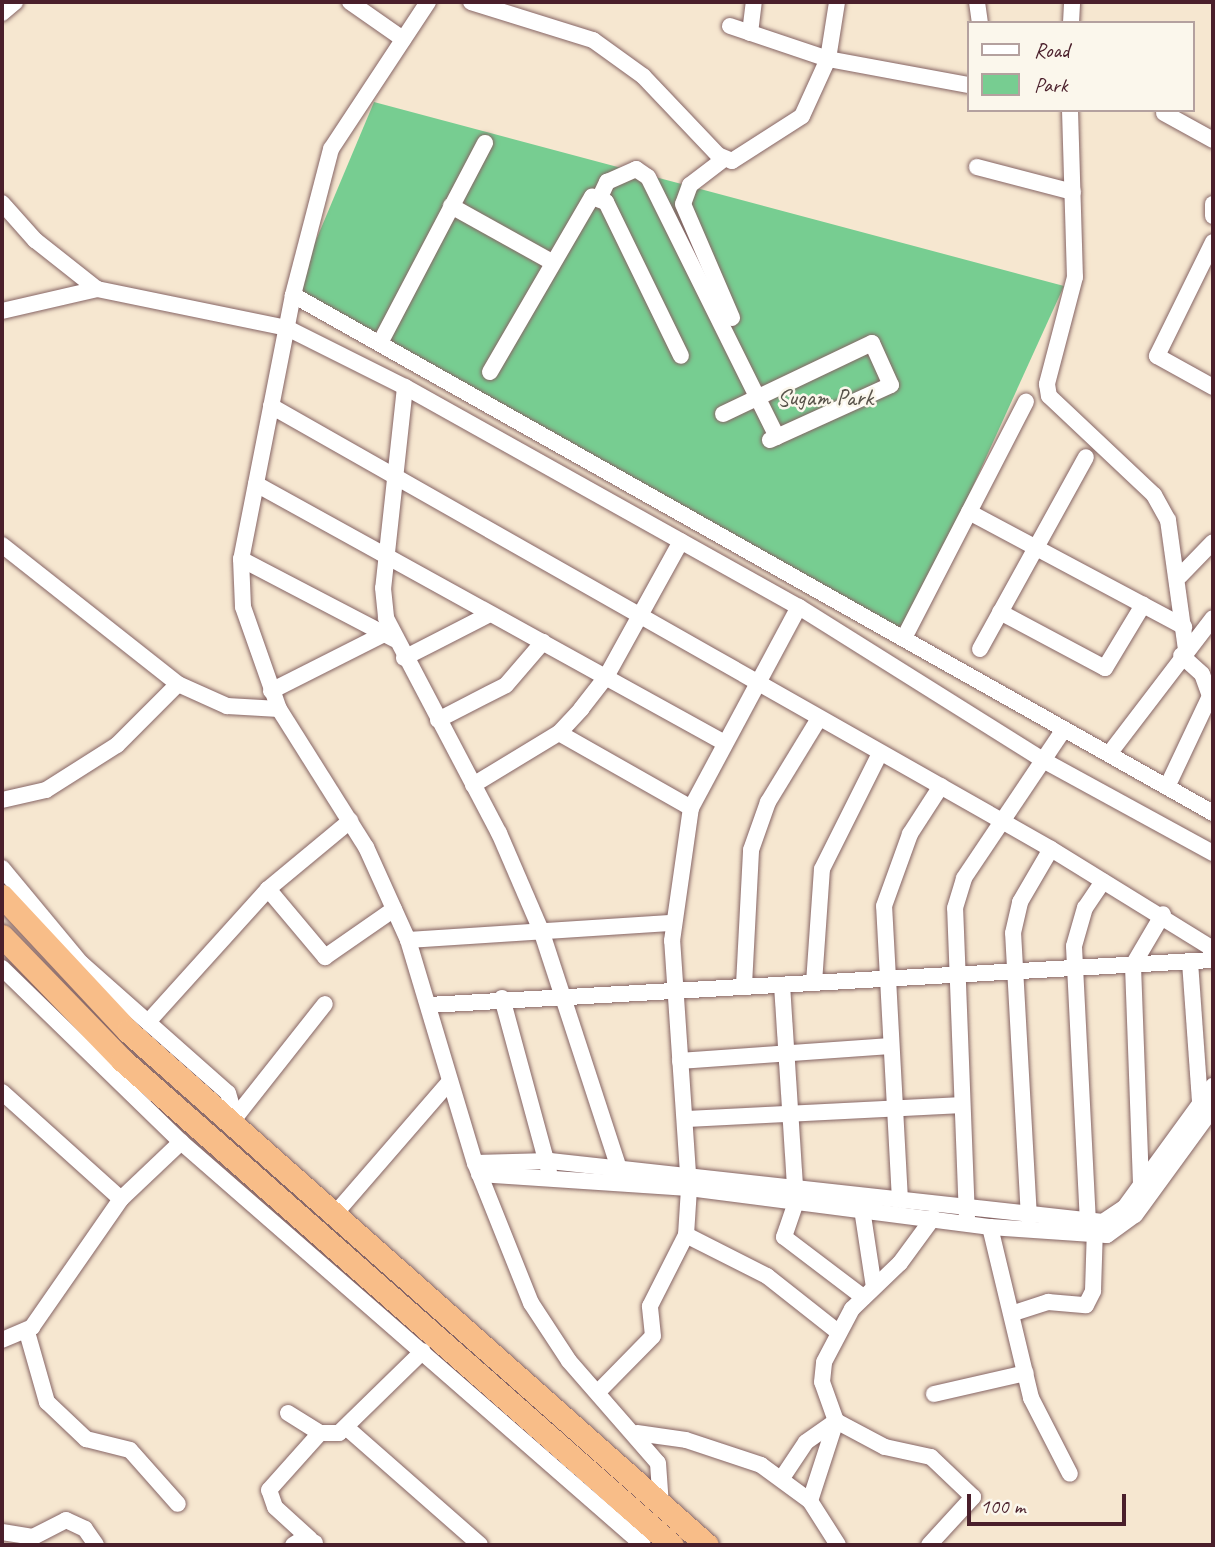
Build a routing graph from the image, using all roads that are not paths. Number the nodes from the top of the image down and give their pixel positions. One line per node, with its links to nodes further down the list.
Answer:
1 (15, 2): 9 (street)
2 (350, 2): 14 (street)
3 (428, 2): 14 (street)
4 (471, 2): 21 (street)
5 (754, 2): 13 (street)
6 (837, 2): 15 (street)
7 (977, 2): 10 (street)
8 (1072, 2): 11 (street)
9 (2, 13)
10 (980, 21)
11 (1071, 21)
12 (730, 26): 13 (street)
13 (750, 33): 15 (street)
14 (404, 39): 32 (street)
15 (828, 58): 16 (street); 21 (street)
16 (967, 85)
17 (1068, 112): 23 (street)
18 (1164, 113): 19 (street)
19 (1213, 140)
20 (485, 143): 27 (street)
21 (724, 159): 34 (street)
22 (976, 167): 23 (street)
23 (1073, 192): 55 (street)
24 (600, 197): 30 (street); 37 (street); 41 (street)
25 (2, 203): 31 (street)
26 (1213, 204): 28 (street)
27 (452, 206): 30 (street); 36 (street)
28 (1213, 216)
29 (1213, 242): 40 (street)
30 (552, 262): 38 (street)
31 (97, 289): 33 (street); 35 (street)
32 (293, 295): 35 (street); 36 (street)
33 (2, 311)
34 (732, 318)
35 (288, 328): 39 (street); 43 (street)
36 (380, 343): 64 (street)
37 (681, 356)
38 (490, 372)
39 (405, 387): 46 (street); 49 (street)
40 (1213, 387)
41 (757, 397): 41 (street); 44 (street)
42 (1026, 402): 48 (street)
43 (271, 406): 46 (street); 47 (street)
44 (723, 414)
45 (1086, 457): 52 (street)
46 (397, 478): 53 (street); 60 (street)
47 (256, 484): 53 (street); 54 (street)
48 (969, 512): 52 (street); 64 (street)
49 (681, 541): 57 (street); 60 (street)
50 (1213, 541): 55 (street)
51 (2, 545): 70 (street)
52 (1035, 548): 56 (street); 58 (street)
53 (385, 555): 59 (street); 63 (street)
54 (241, 559): 63 (street); 72 (street)
55 (1180, 576): 62 (street)
56 (1143, 605): 58 (street); 62 (street)
57 (799, 607): 71 (street); 82 (street)
58 (1000, 612): 66 (street)
59 (488, 615): 65 (street); 68 (street)
60 (642, 618): 69 (street); 71 (street)
61 (1213, 618): 67 (street)
62 (1184, 627): 67 (street)
63 (389, 637): 68 (street); 72 (street)
64 (904, 638): 77 (street)
65 (543, 642): 69 (street); 75 (street)
66 (980, 649)
67 (1184, 653): 73 (street); 81 (street)
68 (404, 658): 75 (street)
69 (606, 677): 78 (street); 79 (street)
70 (178, 684): 74 (street); 86 (street)
71 (756, 687): 76 (street); 79 (street)
72 (271, 691): 74 (street)
73 (1211, 702): 85 (street)
74 (279, 709): 89 (street)
75 (438, 720): 83 (street)
76 (818, 720): 80 (street); 113 (street)
77 (1064, 729): 81 (street); 82 (street)
78 (559, 733): 83 (street); 87 (street)
79 (723, 742): 87 (street)
80 (880, 754): 84 (street); 112 (street)
81 (1109, 754): 85 (street)
82 (1043, 760): 90 (street); 92 (street)
83 (473, 785): 100 (street)
84 (941, 786): 90 (street); 111 (street)
85 (1167, 787): 88 (street)
86 (2, 800)
87 (691, 808): 99 (street)
88 (1213, 813)
89 (350, 821): 95 (street); 97 (street)
90 (1003, 822): 91 (street); 110 (street)
91 (1051, 849): 94 (street); 109 (street)
92 (1213, 853)
93 (2, 868): 120 (street)
94 (1103, 881): 98 (street); 108 (street)
95 (268, 889): 97 (street); 120 (street)
96 (2, 896): 132 (highway)
97 (394, 909): 102 (street)
98 (1163, 914): 103 (street); 106 (street)
99 (673, 923): 100 (street); 115 (street)
100 (542, 933): 102 (street); 116 (street)
101 (2, 936): 175 (highway)
102 (408, 940): 119 (street)
103 (1213, 949)
104 (1213, 960): 105 (street)
105 (1190, 962): 106 (street); 128 (street)
106 (1133, 965): 108 (street); 138 (street)
107 (2, 968): 133 (street)
108 (1073, 970): 109 (street); 148 (street)
109 (1012, 971): 110 (street); 146 (street)
110 (953, 975): 111 (street); 127 (street)
111 (884, 979): 112 (street); 121 (street)
112 (814, 983): 114 (street)
113 (744, 985): 114 (street); 115 (street)
114 (782, 985): 122 (street)
115 (677, 988): 116 (street); 123 (street)
116 (565, 995): 117 (street); 135 (street)
117 (502, 998): 119 (street); 134 (street)
118 (325, 1004): 132 (street)
119 (429, 1005): 124 (street)
120 (148, 1022): 132 (street)
121 (889, 1046): 122 (street); 129 (street)
122 (786, 1054): 123 (street); 130 (street)
123 (680, 1060): 131 (street)
124 (450, 1081): 136 (street); 143 (street)
125 (1213, 1086): 128 (street)
126 (2, 1092): 140 (street)
127 (960, 1105): 129 (street); 144 (street)
128 (1207, 1106): 138 (street); 148 (street)
129 (894, 1111): 130 (street); 141 (street)
130 (790, 1116): 131 (street); 139 (street)
131 (685, 1119): 137 (street)
132 (238, 1122): 143 (highway)
133 (181, 1142): 140 (street); 155 (street)
134 (549, 1168): 135 (street); 136 (street); 137 (street)
135 (619, 1168): 137 (street)
136 (477, 1169): 157 (street)
137 (689, 1182): 139 (street); 149 (street)
138 (1141, 1184): 148 (street)
139 (795, 1195): 141 (street); 142 (street); 150 (street)
140 (121, 1199): 152 (street)
141 (900, 1200): 144 (street)
142 (862, 1209): 145 (street); 150 (street)
143 (334, 1215): 166 (highway)
144 (967, 1217): 145 (street); 146 (street); 147 (street)
145 (933, 1218): 150 (street)
146 (1029, 1218): 148 (street)
147 (990, 1227): 148 (street); 151 (street)
148 (1093, 1227): 151 (street)
149 (686, 1235): 153 (street); 157 (street)
150 (869, 1292): 153 (street)
151 (1014, 1312): 156 (street)
152 (27, 1332): 154 (street); 168 (street)
153 (838, 1332): 160 (street)
154 (2, 1340)
155 (423, 1351): 161 (street); 174 (street)
156 (1026, 1373): 158 (street); 164 (street)
157 (598, 1392): 163 (street)
158 (934, 1394)
159 (288, 1413): 162 (street)
160 (836, 1421): 165 (street); 167 (street); 178 (street)
161 (347, 1428): 162 (street); 173 (street)
162 (320, 1433): 170 (street)
163 (636, 1433): 165 (street); 166 (street)
164 (1070, 1474)
165 (782, 1478): 167 (street)
166 (661, 1502): 176 (highway)
167 (810, 1502): 177 (street)
168 (178, 1504)
169 (2, 1532): 171 (street)
170 (313, 1542): 172 (street)
171 (96, 1545)
172 (293, 1545)
173 (480, 1545)
174 (643, 1545)
175 (672, 1545)
176 (707, 1545)
177 (838, 1545)
178 (929, 1545)

